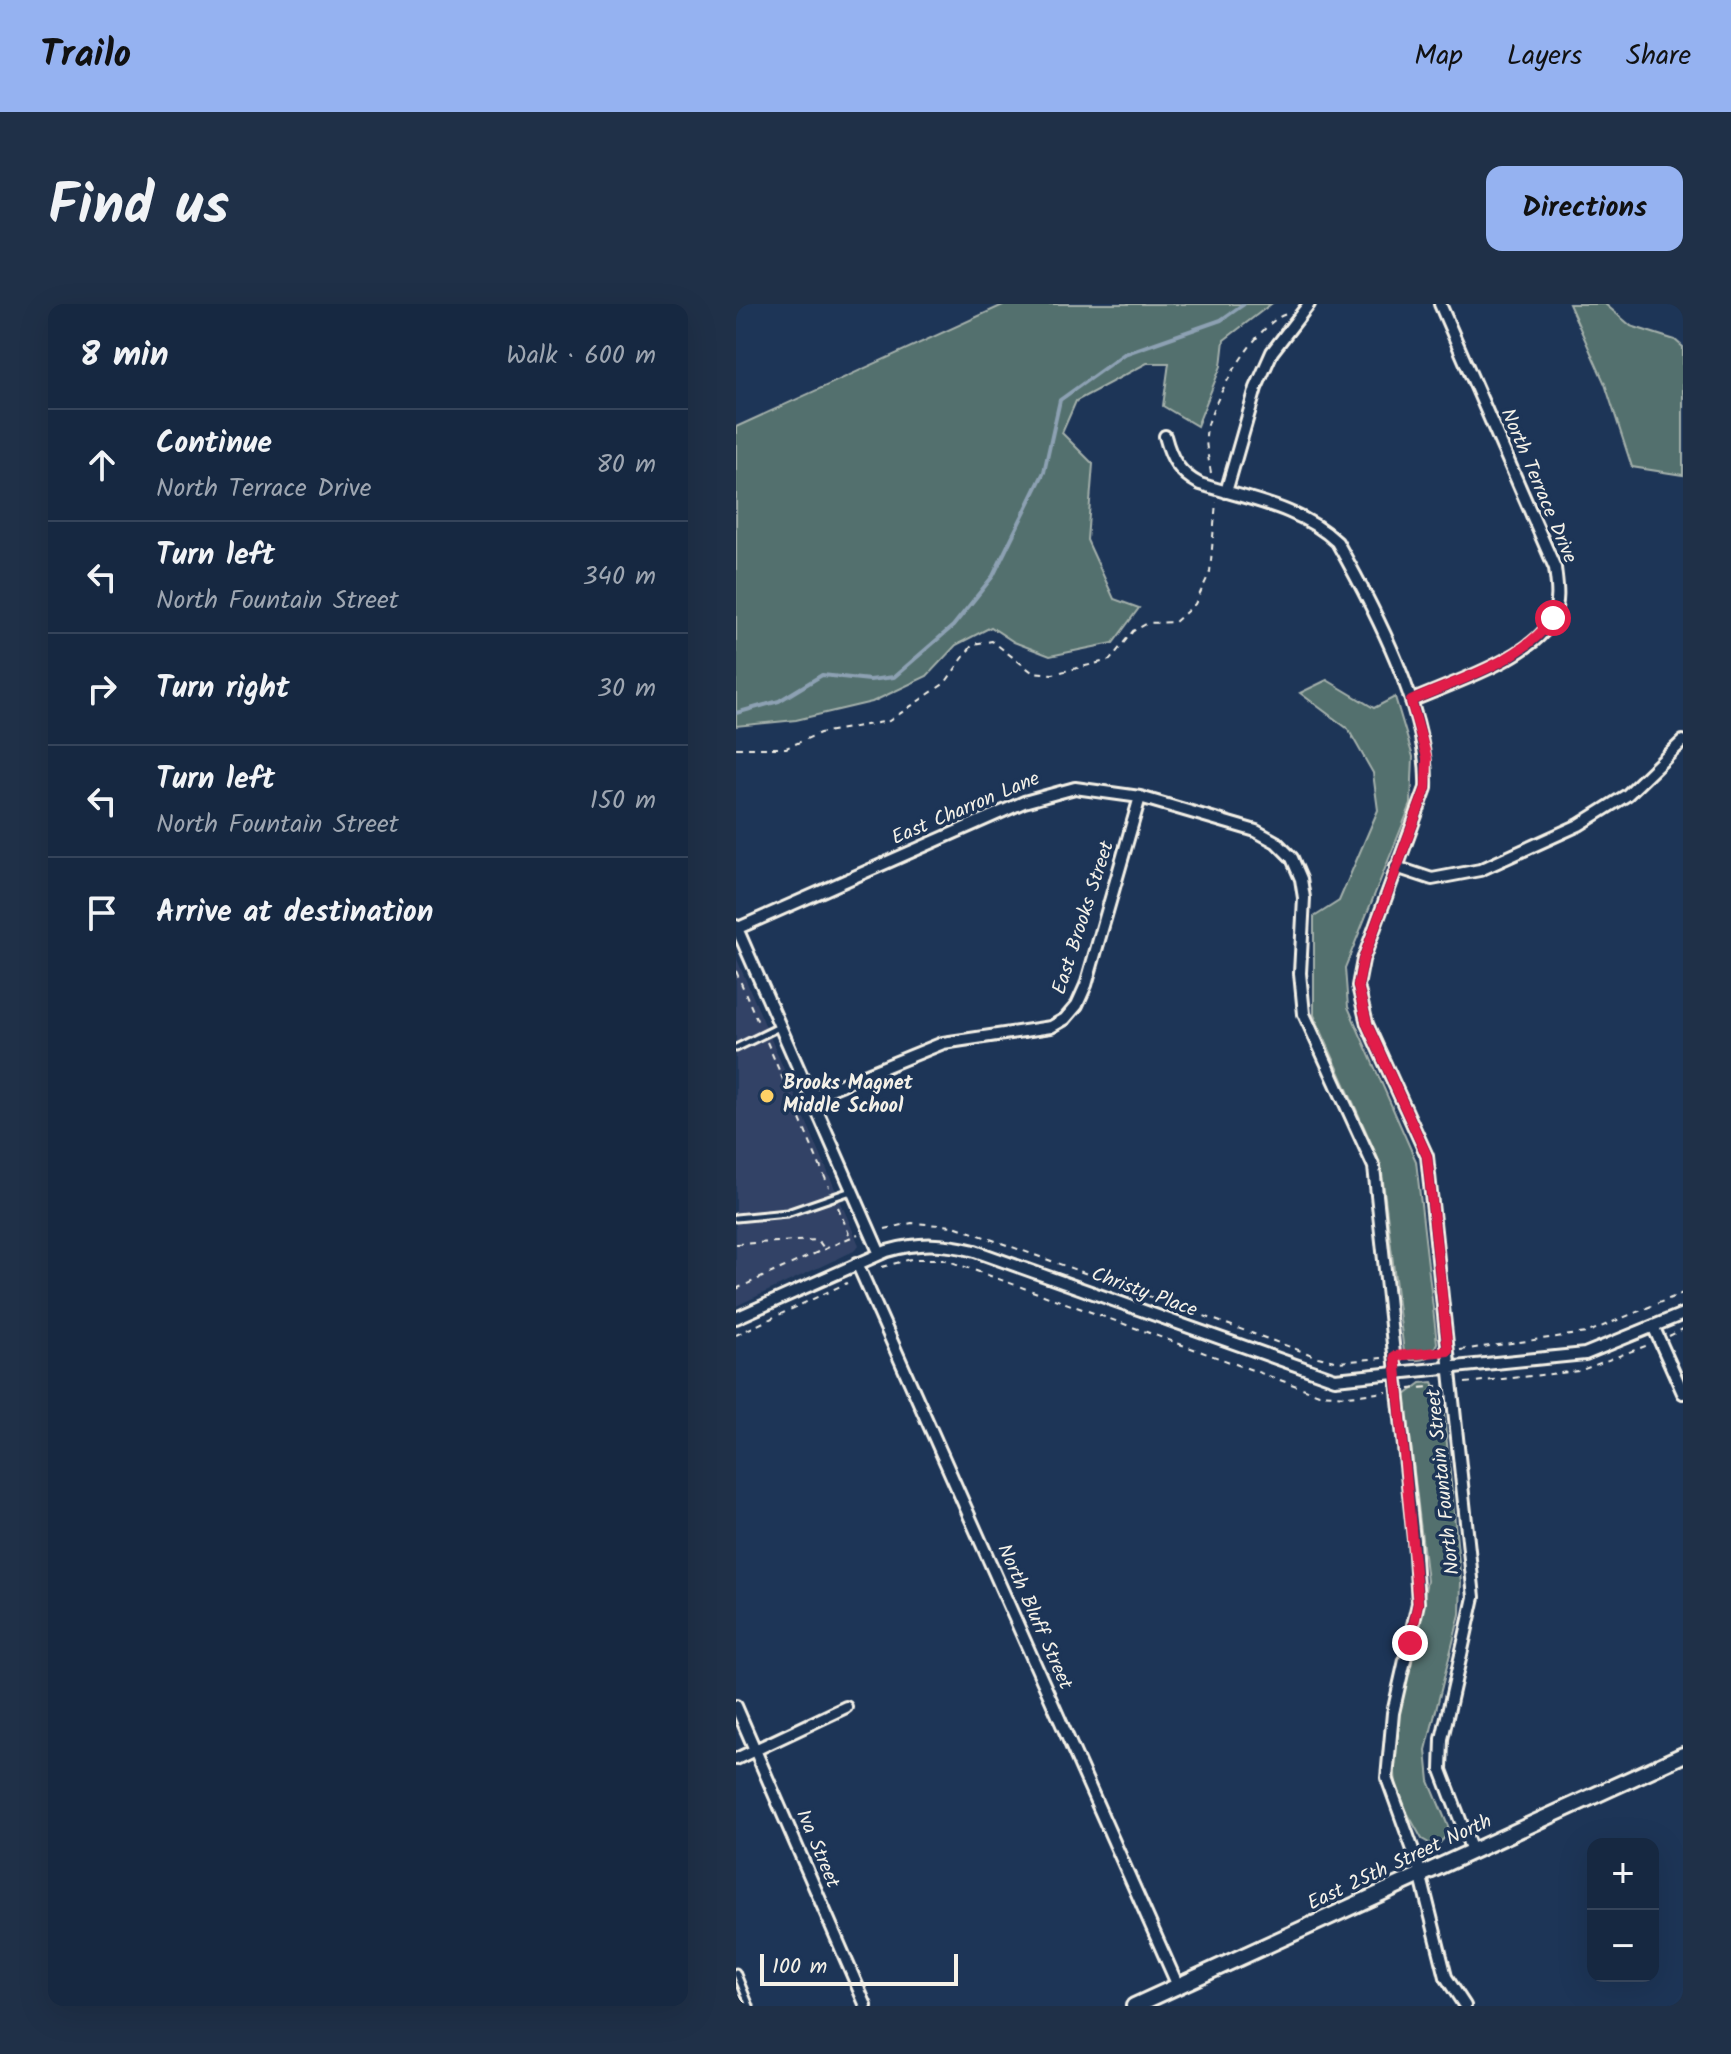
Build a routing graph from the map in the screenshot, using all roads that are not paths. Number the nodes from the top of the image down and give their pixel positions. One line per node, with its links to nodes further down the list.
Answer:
1 (1440, 304): 5 (street, North Terrace Drive)
2 (1307, 308): 4 (street)
3 (1165, 436): 4 (street, North Fountain Street)
4 (1226, 492): 5 (street, North Fountain Street)
5 (1411, 701): 8 (street, North Fountain Street)
6 (1683, 741): 8 (street)
7 (1140, 797): 9 (street, East Charron Lane); 10 (street, East Charron Lane); 13 (street, East Brooks Street)
8 (1396, 867): 21 (street, North Fountain Street)
9 (1297, 869): 22 (street, North Fountain Street)
10 (736, 928): 11 (street)
11 (780, 1027): 12 (lane); 13 (street)
12 (736, 1048)
13 (811, 1097): 14 (street)
14 (852, 1190): 15 (lane); 16 (street)
15 (736, 1218)
16 (880, 1254): 17 (street, Christy Place); 22 (street, Christy Place)
17 (857, 1263): 19 (street, Christy Place); 32 (street, North Bluff Street)
18 (1683, 1314): 20 (street, Christy Place)
19 (736, 1318)
20 (1654, 1328): 21 (street, Christy Place); 23 (street)
21 (1450, 1368): 22 (street, Christy Place); 29 (street, North Fountain Street)
22 (1397, 1373): 30 (street, North Fountain Street)
23 (1683, 1393)
24 (736, 1706): 26 (street, Iva Street)
25 (846, 1707): 26 (street)
26 (755, 1750): 28 (street); 35 (street, Iva Street)
27 (1683, 1755): 29 (street, East 25th Street North)
28 (736, 1759)
29 (1472, 1851): 30 (street, East 25th Street North)
30 (1420, 1876): 32 (street, East 25th Street North); 36 (street, North Fountain Street)
31 (736, 1972): 34 (lane)
32 (1178, 1986): 33 (street, East 25th Street North)
33 (1139, 2005)
34 (750, 2006)
35 (866, 2006)
36 (1465, 2006)

